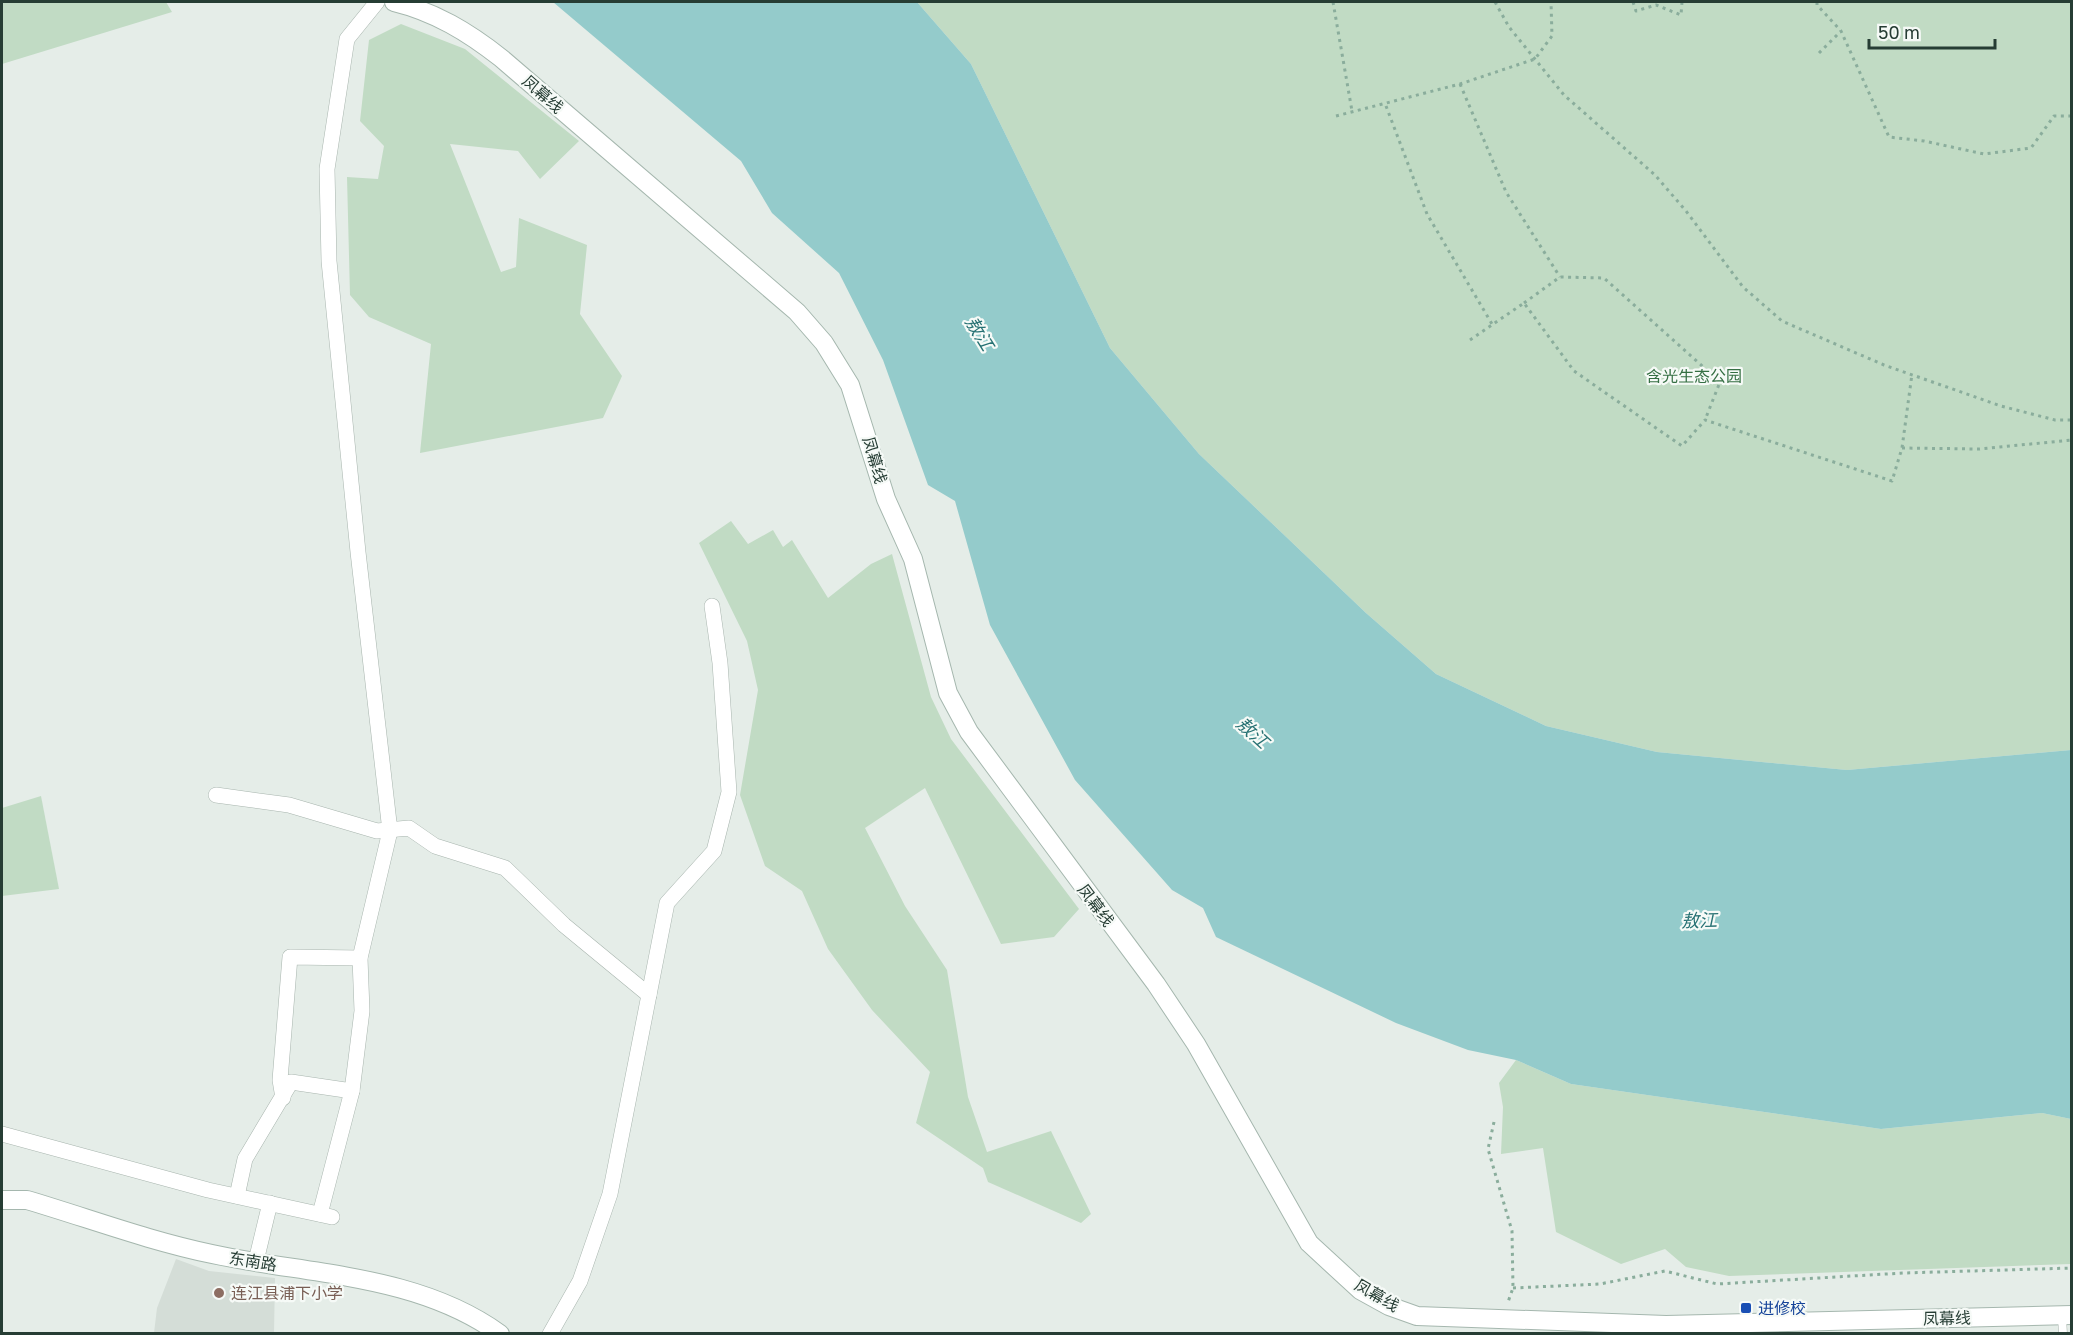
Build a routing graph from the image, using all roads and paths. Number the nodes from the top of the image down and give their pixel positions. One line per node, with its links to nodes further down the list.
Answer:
1 (377, 2): 28 (street)
2 (394, 2): 41 (main road, 凤幕线)
3 (1333, 2): 14 (path)
4 (1495, 2): 11 (path)
5 (1551, 2): 11 (path)
6 (1633, 2): 7 (path)
7 (1682, 2)
8 (1817, 2): 9 (path)
9 (1841, 31): 10 (path); 16 (path)
10 (1819, 53)
11 (1535, 59): 12 (path); 21 (path)
12 (1460, 84): 13 (path); 17 (path)
13 (1386, 105): 14 (path); 19 (path)
14 (1352, 111): 15 (path)
15 (1336, 116)
16 (2072, 116)
17 (1560, 277): 18 (path); 22 (path)
18 (1524, 303): 19 (path); 22 (path)
19 (1492, 324): 20 (path)
20 (1470, 340)
21 (1912, 374): 23 (path); 25 (path)
22 (1705, 420): 25 (path)
23 (2072, 420)
24 (2072, 440): 25 (path)
25 (1902, 448)
26 (712, 606): 30 (street)
27 (216, 795): 28 (street)
28 (390, 831): 29 (street); 30 (street)
29 (360, 958): 31 (street); 32 (street)
30 (649, 995): 45 (street)
31 (352, 1091): 32 (street); 37 (street)
32 (284, 1098): 35 (street)
33 (1494, 1122): 40 (path)
34 (2, 1134): 35 (street)
35 (237, 1196): 37 (street)
36 (2, 1200): 38 (main road, 东南路)
37 (270, 1203): 38 (street)
38 (256, 1261): 44 (main road, 东南路)
39 (2072, 1268): 40 (path)
40 (1513, 1288): 41 (path)
41 (1498, 1319): 43 (main road, 凤幕线)
42 (2065, 1321): 43 (main road, 凤幕线)
43 (1660, 1329)
44 (500, 1334)
45 (550, 1334)

